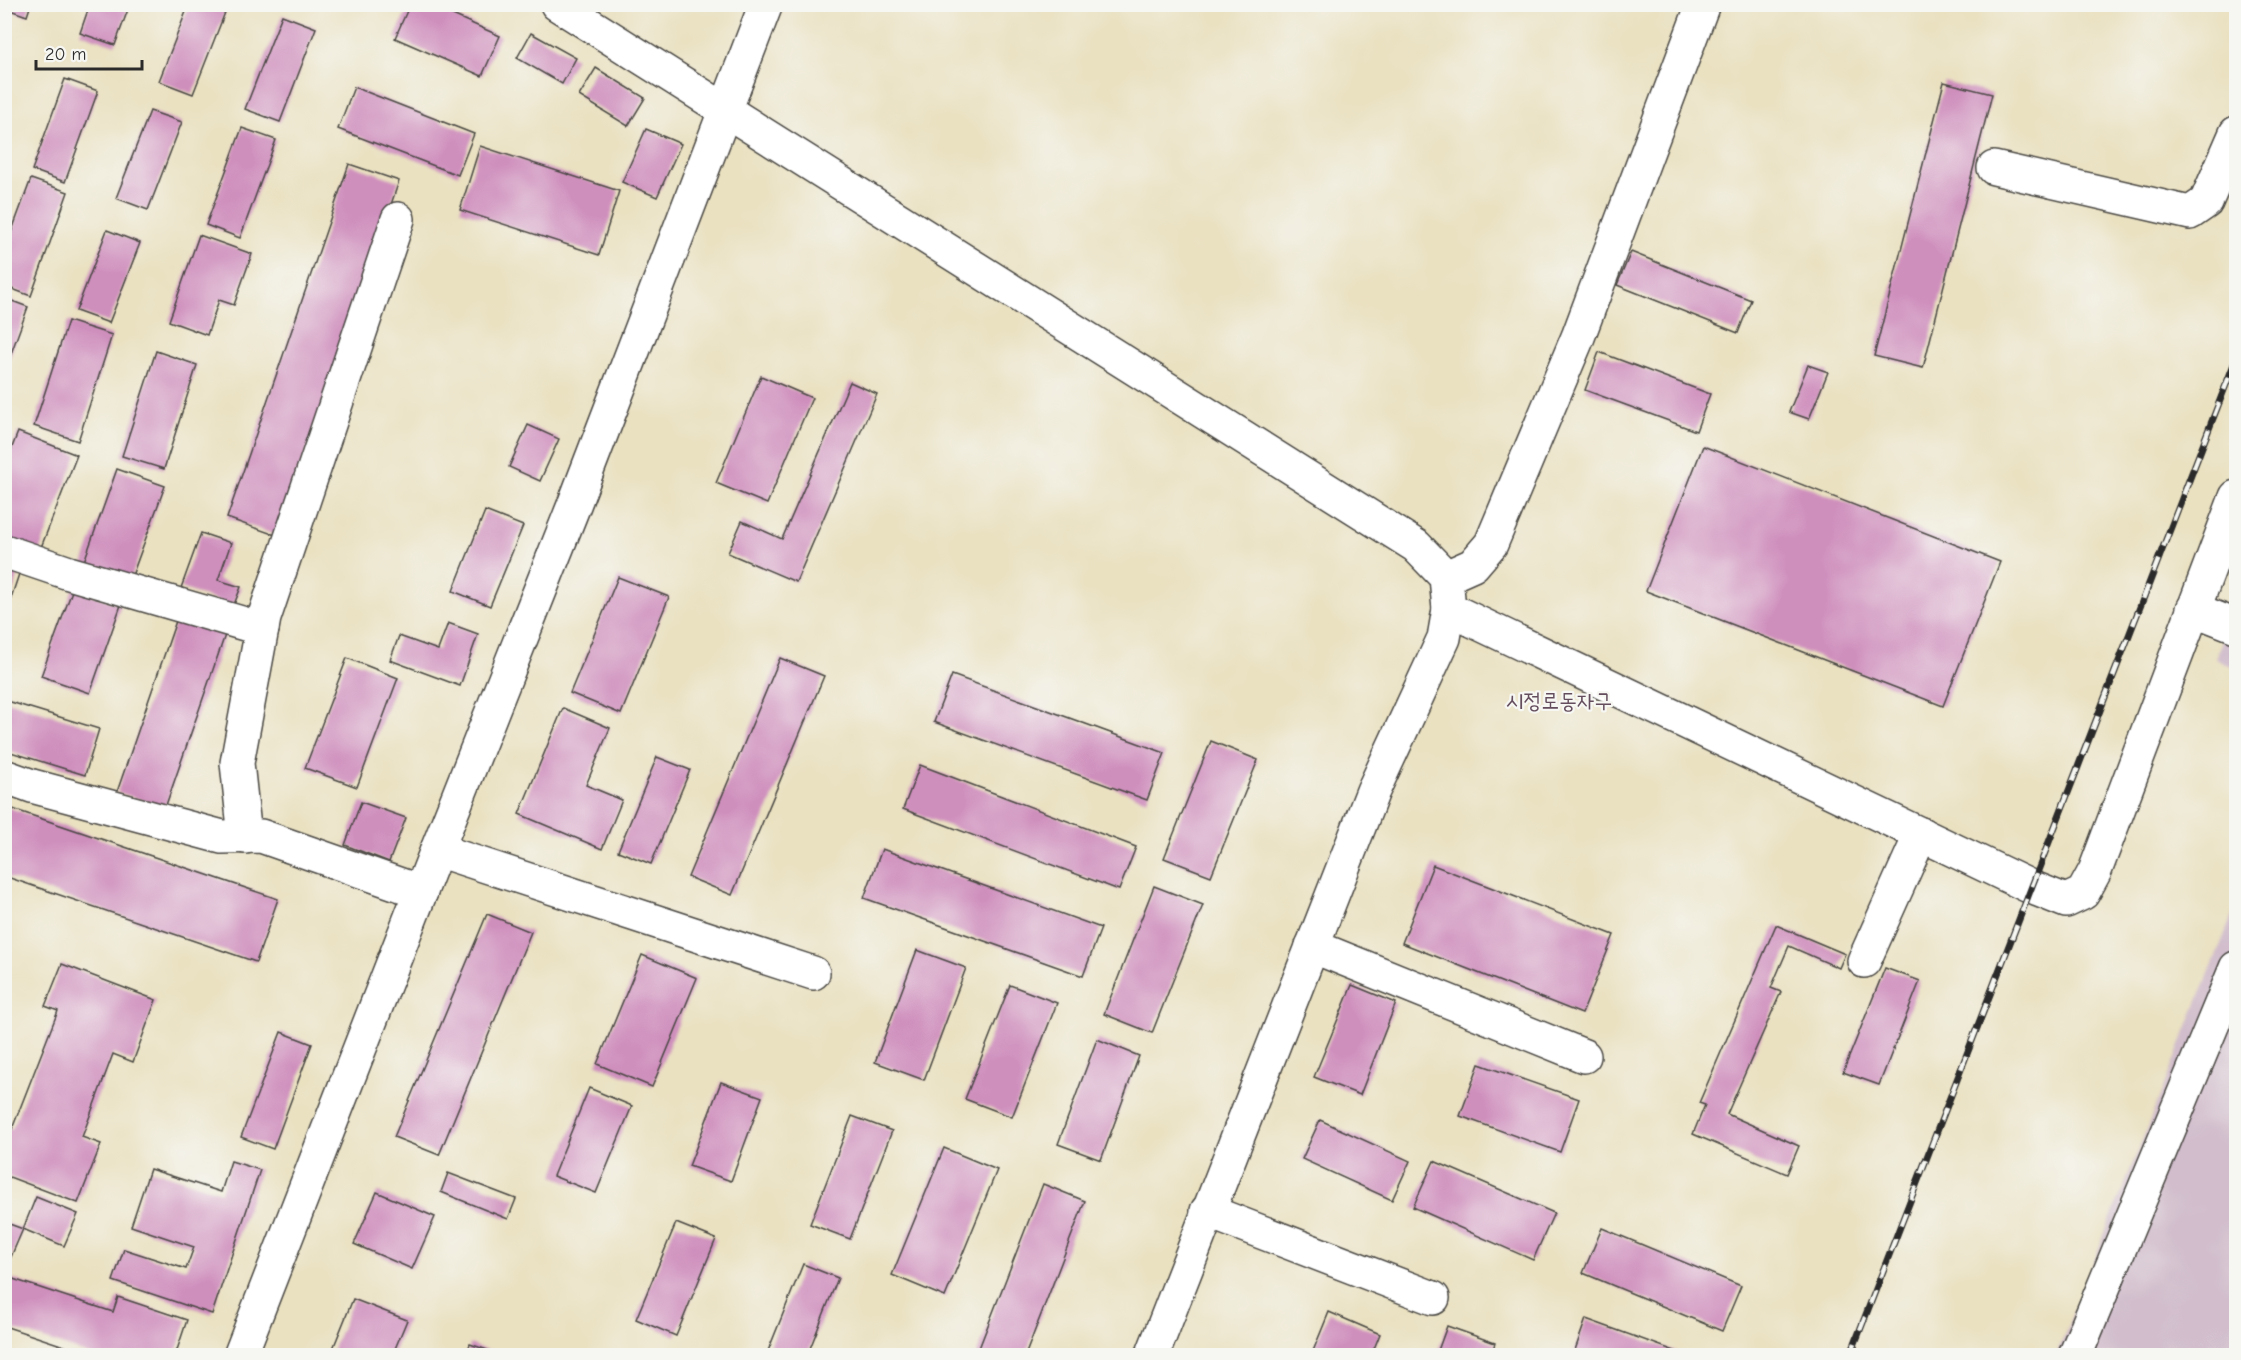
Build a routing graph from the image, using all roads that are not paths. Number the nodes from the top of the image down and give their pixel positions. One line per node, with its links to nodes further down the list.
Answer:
1 (557, 4): 4 (street)
2 (766, 4): 4 (street)
3 (1703, 4): 10 (street)
4 (725, 110): 10 (street); 18 (street)
5 (2236, 133): 6 (street)
6 (1994, 168)
7 (398, 219): 14 (street)
8 (2236, 497): 12 (street)
9 (4, 550): 14 (street)
10 (1446, 577): 11 (street)
11 (1449, 609): 16 (street); 20 (street)
12 (2193, 609): 13 (street); 16 (street)
13 (2236, 626)
14 (262, 629): 17 (street)
15 (4, 776): 17 (street)
16 (1921, 834): 21 (street)
17 (245, 837): 19 (street)
18 (437, 850): 19 (street); 23 (street)
19 (421, 892): 27 (street)
20 (1312, 946): 24 (street); 25 (street)
21 (1864, 961)
22 (2236, 968): 29 (street)
23 (813, 973)
24 (1584, 1056)
25 (1207, 1211): 26 (street); 28 (street)
26 (1433, 1298)
27 (240, 1356)
28 (1152, 1356)
29 (2075, 1356)

